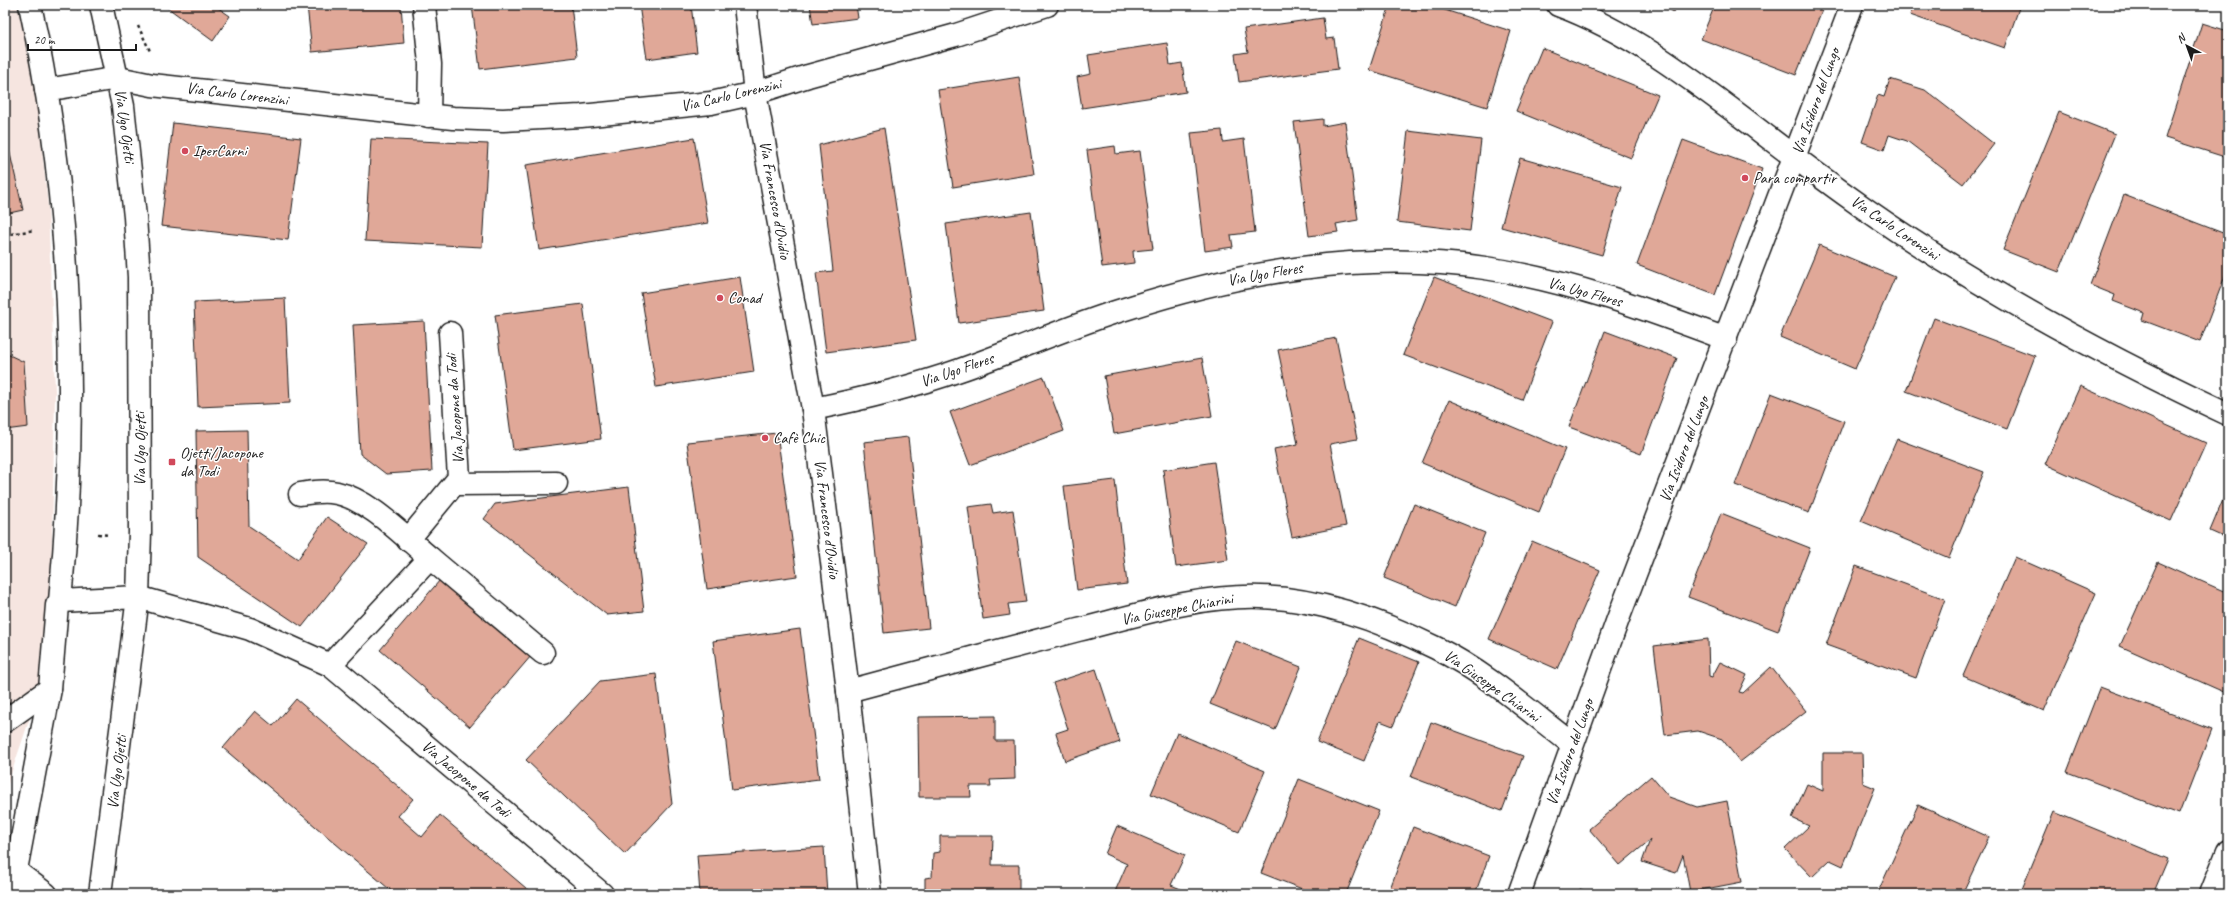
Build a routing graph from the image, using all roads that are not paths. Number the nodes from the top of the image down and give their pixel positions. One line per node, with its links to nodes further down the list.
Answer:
1 (30, 5): 9 (street)
2 (101, 5): 8 (street, Via Ugo Ojetti)
3 (424, 5): 11 (street)
4 (745, 5): 10 (street, Via Francesco d'Ovidio)
5 (1047, 5): 10 (street, Via Carlo Lorenzini)
6 (1558, 5): 12 (street, Via Carlo Lorenzini)
7 (1852, 5): 12 (street, Via Isidoro del Lungo)
8 (118, 78): 9 (street, Via Carlo Lorenzini); 11 (street, Via Carlo Lorenzini); 22 (street, Via Ugo Ojetti)
9 (46, 90): 23 (street)
10 (755, 93): 11 (street, Via Carlo Lorenzini); 15 (street, Via Francesco d'Ovidio)
11 (429, 116)
12 (1795, 158): 14 (street, Via Isidoro del Lungo); 16 (street, Via Carlo Lorenzini)
13 (450, 333): 18 (street, Via Jacopone da Todi)
14 (1726, 340): 15 (street, Via Ugo Fleres); 29 (street, Via Isidoro del Lungo)
15 (813, 409): 27 (street, Via Francesco d'Ovidio)
16 (2228, 414)
17 (556, 483): 18 (street, Via Jacopone da Todi)
18 (455, 484): 20 (street, Via Jacopone da Todi)
19 (300, 494): 20 (street)
20 (408, 540): 21 (street)
21 (430, 558): 24 (street); 25 (street)
22 (138, 597): 23 (street, Via Jacopone da Todi); 25 (street, Via Jacopone da Todi); 34 (street, Via Ugo Ojetti)
23 (60, 601): 26 (street)
24 (544, 653)
25 (330, 665): 35 (street, Via Jacopone da Todi)
26 (50, 689): 28 (street); 31 (street)
27 (848, 691): 29 (street, Via Giuseppe Chiarini); 36 (street, Via Francesco d'Ovidio)
28 (5, 721)
29 (1572, 744): 37 (street, Via Isidoro del Lungo)
30 (2228, 851): 38 (street)
31 (10, 867): 32 (street); 33 (street)
32 (8, 894)
33 (46, 894)
34 (100, 894)
35 (602, 894)
36 (870, 894)
37 (1519, 894)
38 (2211, 894)

